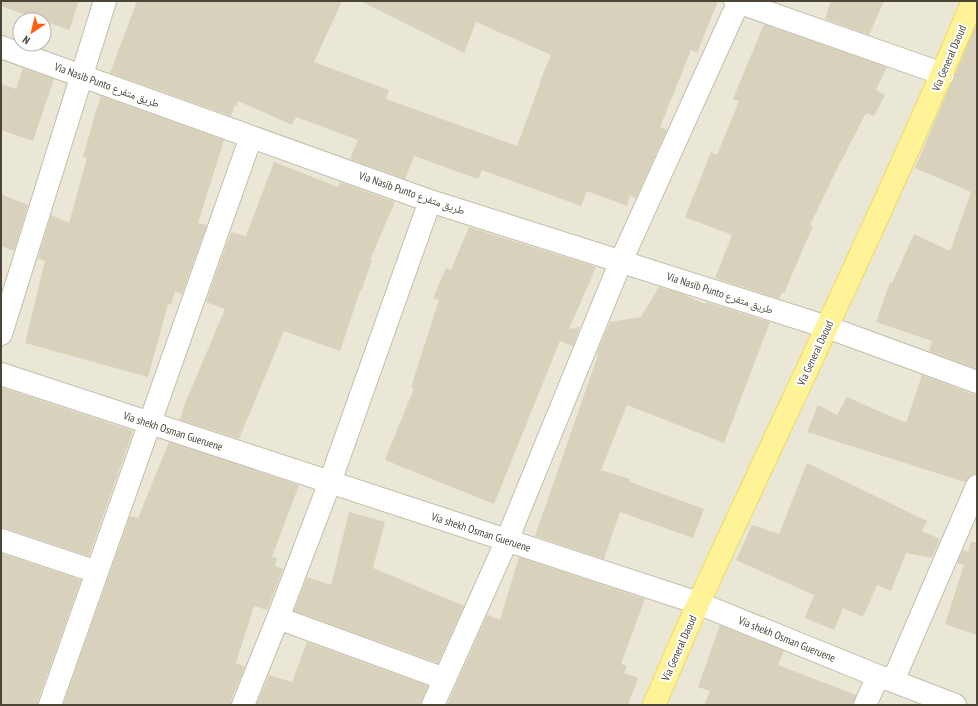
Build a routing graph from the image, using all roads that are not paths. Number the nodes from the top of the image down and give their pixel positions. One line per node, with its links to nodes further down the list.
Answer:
1 (105, 1): 6 (street)
2 (737, 1): 5 (street); 9 (street)
3 (974, 1): 5 (main road, Via General Daoud)
4 (1, 48): 6 (street, Via Nasib Punto طريق متفرع)
5 (942, 74): 10 (main road, Via General Daoud)
6 (82, 76): 7 (street, Via Nasib Punto طريق متفرع); 11 (street)
7 (251, 136): 8 (street, Via Nasib Punto طريق متفرع); 14 (street)
8 (430, 201): 9 (street, Via Nasib Punto طريق متفرع); 15 (street)
9 (621, 261): 10 (street, Via Nasib Punto طريق متفرع); 18 (street)
10 (827, 327): 13 (street, Via Nasib Punto طريق متفرع); 20 (main road, Via General Daoud)
11 (1, 334)
12 (1, 374): 14 (street, Via shekh Osman Gueruene)
13 (977, 382)
14 (150, 423): 15 (street, Via shekh Osman Gueruene); 19 (street)
15 (330, 482): 18 (street, Via shekh Osman Gueruene); 21 (street)
16 (977, 486): 22 (street)
17 (7, 533): 19 (street)
18 (507, 540): 20 (street, Via shekh Osman Gueruene); 23 (street)
19 (97, 572): 24 (street)
20 (698, 603): 22 (street, Via shekh Osman Gueruene); 27 (main road, Via General Daoud)
21 (278, 618): 23 (street); 25 (street)
22 (885, 678): 28 (street); 29 (street, Via shekh Osman Gueruene)
23 (445, 679): 26 (street)
24 (50, 705)
25 (243, 705)
26 (433, 705)
27 (654, 705)
28 (865, 705)
29 (955, 705)

